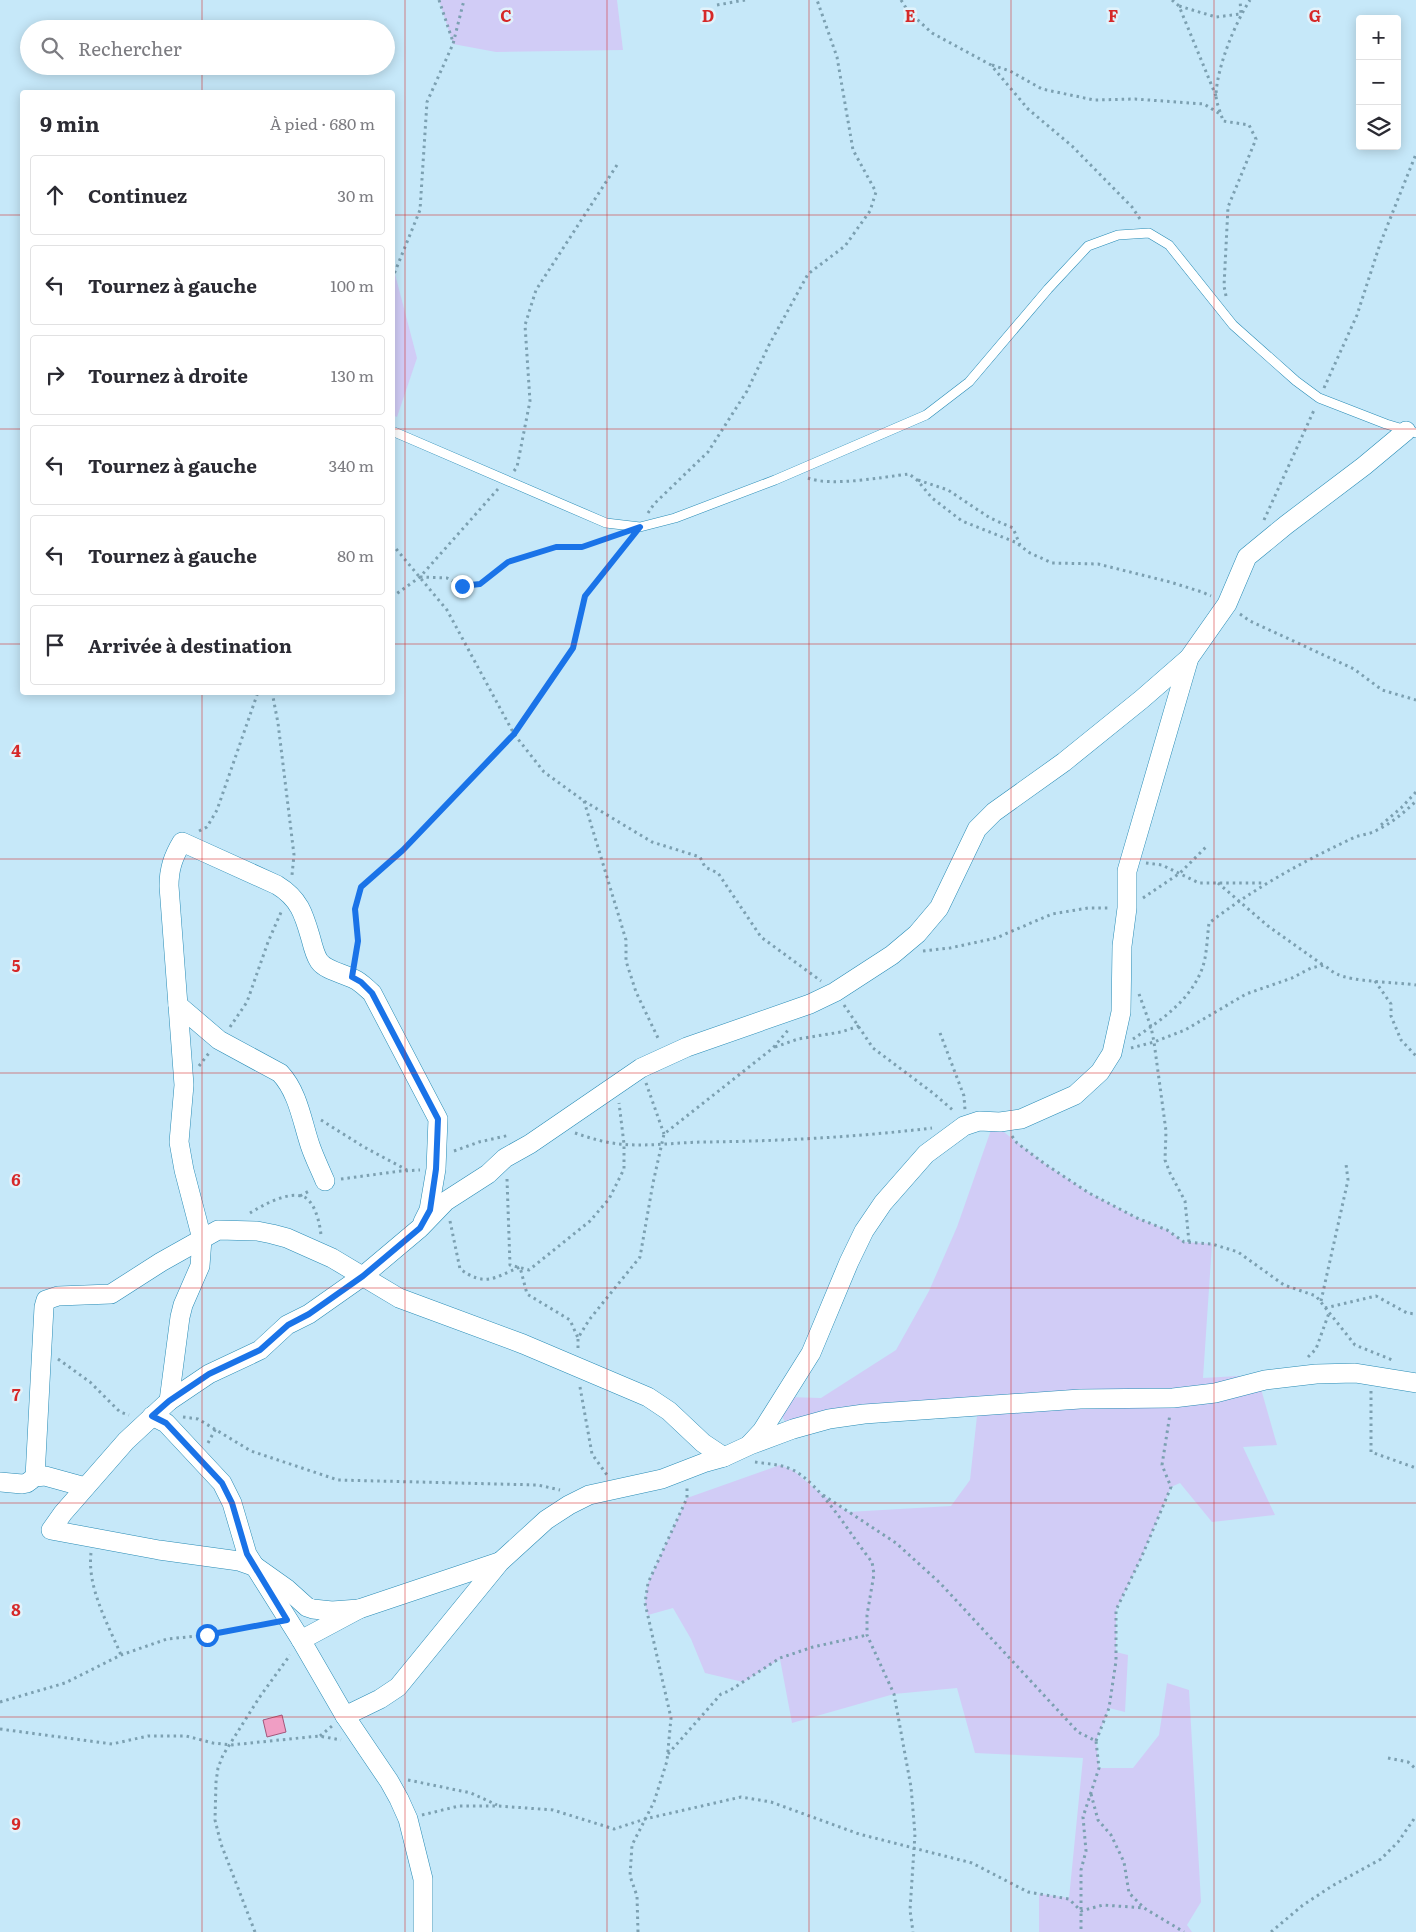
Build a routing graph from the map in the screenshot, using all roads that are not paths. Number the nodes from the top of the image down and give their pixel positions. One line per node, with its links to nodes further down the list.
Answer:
1 (395, 432): 2 (lane)
2 (1411, 432): 3 (street)
3 (1189, 658): 6 (street); 12 (street)
4 (178, 1005): 5 (street); 6 (street); 7 (street)
5 (325, 1181)
6 (420, 1228): 8 (street)
7 (202, 1239): 8 (street); 10 (street); 14 (street)
8 (363, 1276): 10 (street); 13 (street)
9 (1416, 1383): 12 (street)
10 (169, 1401): 11 (street)
11 (158, 1418): 16 (street); 18 (street)
12 (751, 1453): 13 (street)
13 (724, 1457): 17 (street)
14 (35, 1477): 15 (street); 16 (street)
15 (0, 1482)
16 (85, 1487): 18 (street)
17 (500, 1562): 19 (street); 21 (street)
18 (256, 1567): 19 (street); 20 (street)
19 (359, 1609): 20 (street)
20 (301, 1640): 21 (street)
21 (345, 1716): 22 (street)
22 (423, 1932)

